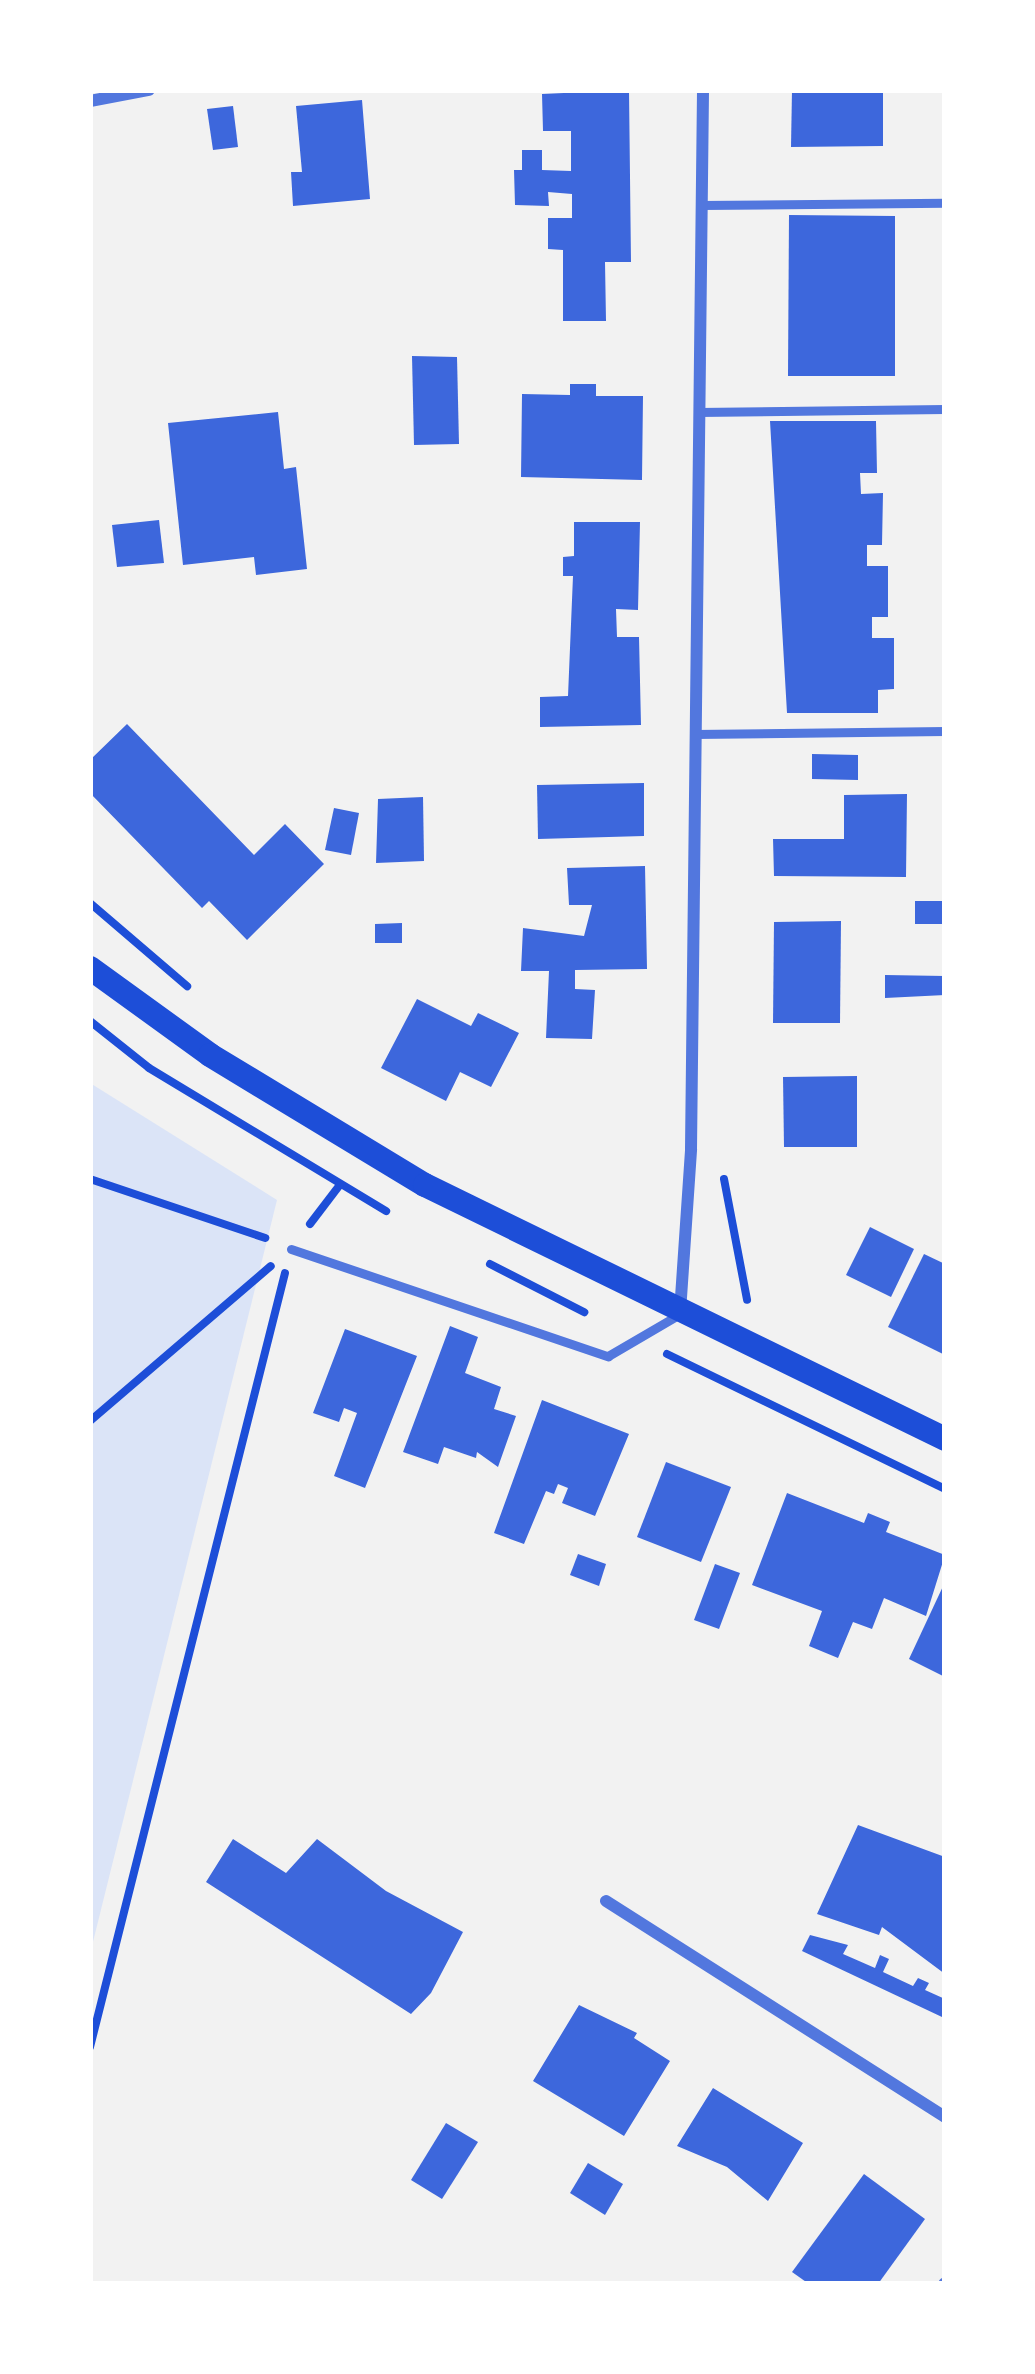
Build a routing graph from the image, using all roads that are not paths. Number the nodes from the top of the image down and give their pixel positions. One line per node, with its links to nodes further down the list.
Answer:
1 (149, 90): 3 (street)
2 (703, 90): 5 (street)
3 (90, 101)
4 (945, 203): 5 (lane)
5 (701, 205): 7 (street)
6 (945, 409): 7 (lane)
7 (698, 412): 9 (street)
8 (945, 731): 9 (lane)
9 (694, 734): 12 (street)
10 (90, 968): 12 (main road)
11 (291, 1249): 12 (lane)
12 (680, 1313): 13 (main road)
13 (945, 1439)
14 (606, 1901): 15 (street)
15 (945, 2117)

